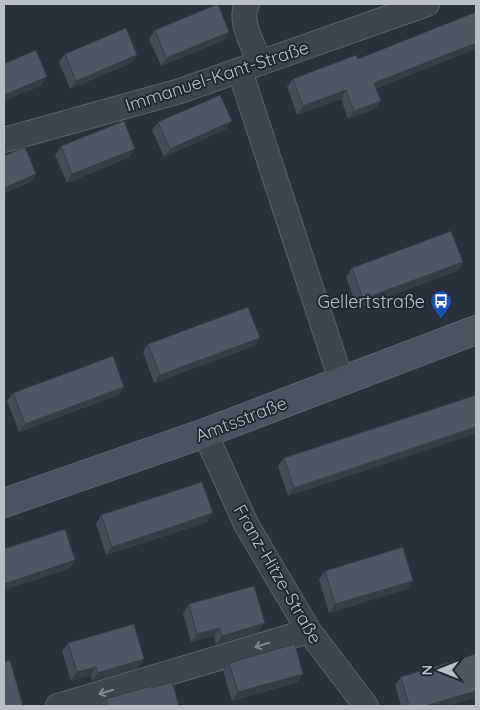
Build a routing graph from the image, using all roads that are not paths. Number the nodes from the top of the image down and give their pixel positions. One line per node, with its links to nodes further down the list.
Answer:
1 (247, 4): 4 (street)
2 (427, 4): 3 (street, Immanuel-Kant-Straße)
3 (383, 11): 4 (street, Immanuel-Kant-Straße)
4 (250, 67): 5 (street, Immanuel-Kant-Straße); 7 (street)
5 (4, 140)
6 (476, 330): 7 (street, Amtsstraße)
7 (341, 380): 8 (street, Amtsstraße)
8 (205, 433): 9 (street, Amtsstraße); 10 (street, Franz-Hitze-Straße)
9 (4, 504)
10 (308, 631): 11 (street, one-way to 11); 12 (street, Franz-Hitze-Straße)
11 (58, 706)
12 (366, 706)

